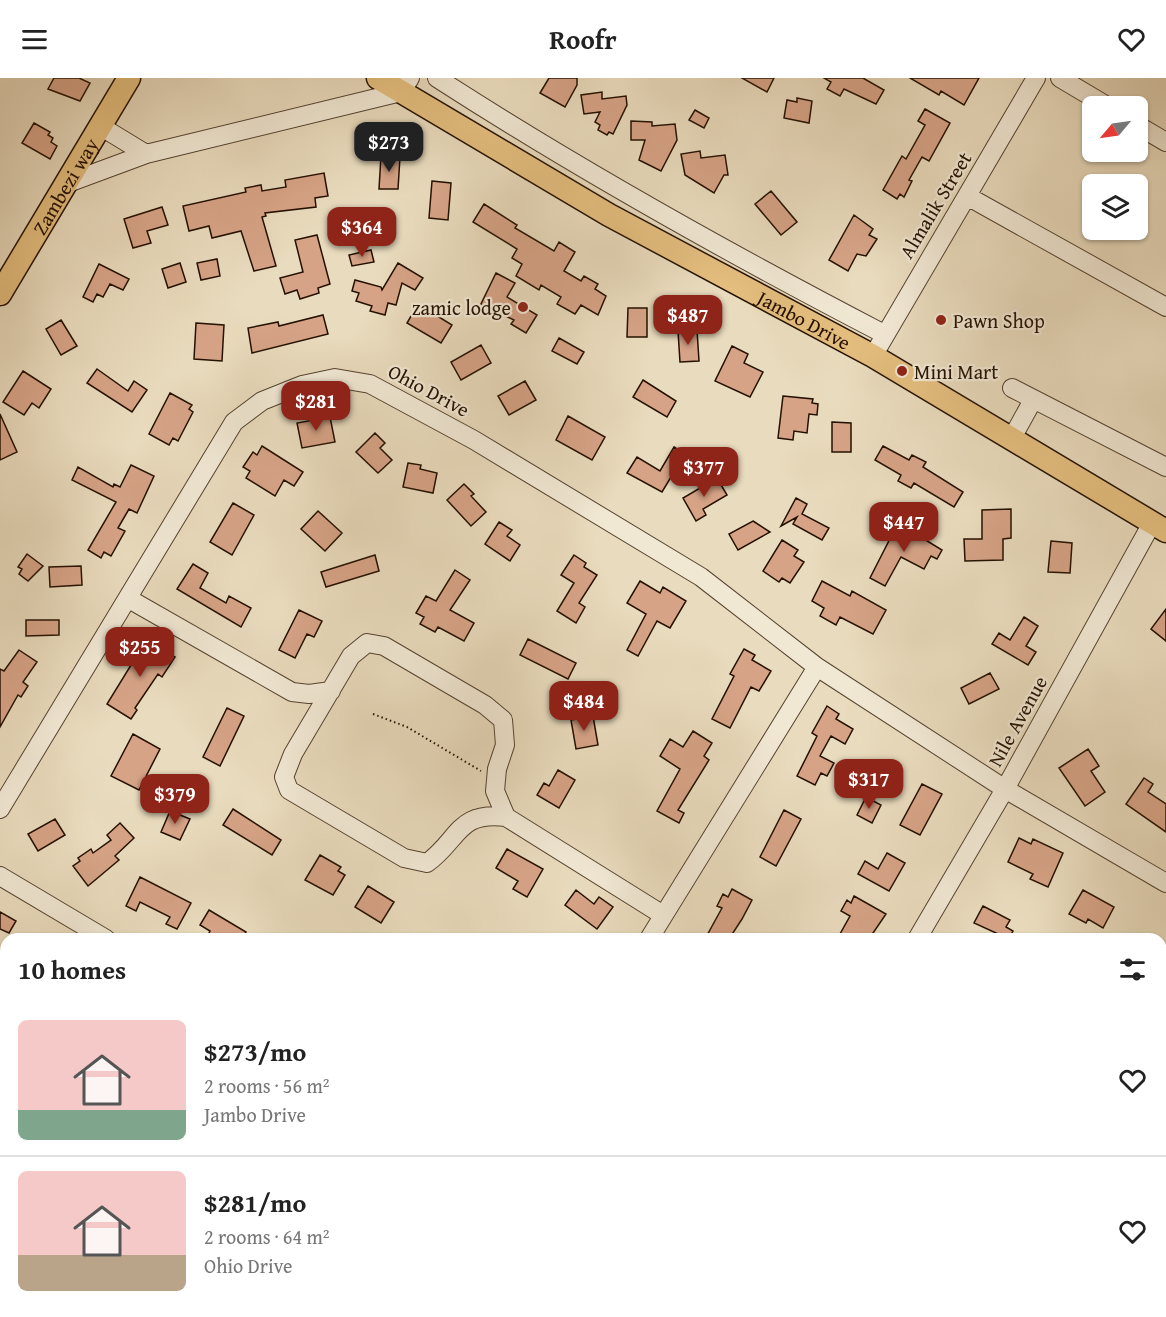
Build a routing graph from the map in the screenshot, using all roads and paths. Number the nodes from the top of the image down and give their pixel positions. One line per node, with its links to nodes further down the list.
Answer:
1 (129, 78): 8 (main road, Zambezi way)
2 (378, 78): 6 (main road, Jambo Drive)
3 (437, 78): 16 (street, Jambo Drive)
4 (1036, 78): 13 (street, Almalik Street)
5 (1060, 78): 7 (street)
6 (406, 85): 11 (street); 17 (main road, Jambo Drive)
7 (1090, 96)
8 (100, 126): 11 (street); 12 (main road, Zambezi way)
9 (1148, 131): 10 (street)
10 (1166, 142)
11 (146, 154): 12 (street)
12 (65, 184): 14 (main road, Zambezi way)
13 (967, 196): 15 (street); 16 (street, Almalik Street)
14 (0, 294)
15 (1166, 307)
16 (884, 334): 17 (street, Almalik Street)
17 (873, 356): 20 (main road, Jambo Drive)
18 (1012, 388): 19 (street)
19 (1033, 400): 20 (street); 21 (street)
20 (1012, 438): 22 (main road, Jambo Drive)
21 (1166, 467)
22 (1159, 527): 30 (street, Nile Avenue)
23 (129, 598): 24 (street, Ohio Drive); 26 (street); 31 (street, Ohio Drive)
24 (817, 666): 30 (street, Ohio Drive); 35 (street)
25 (331, 691): 26 (street); 28 (street); 29 (street)
26 (292, 692): 28 (street)
27 (373, 714): 29 (path)
28 (314, 721): 32 (street)
29 (496, 780): 32 (street)
30 (1005, 789): 34 (street, Ohio Drive); 38 (street, Nile Avenue)
31 (0, 809)
32 (506, 817): 35 (street)
33 (0, 876): 36 (street)
34 (1166, 883)
35 (663, 915): 37 (street)
36 (96, 933)
37 (652, 933)
38 (921, 933)

